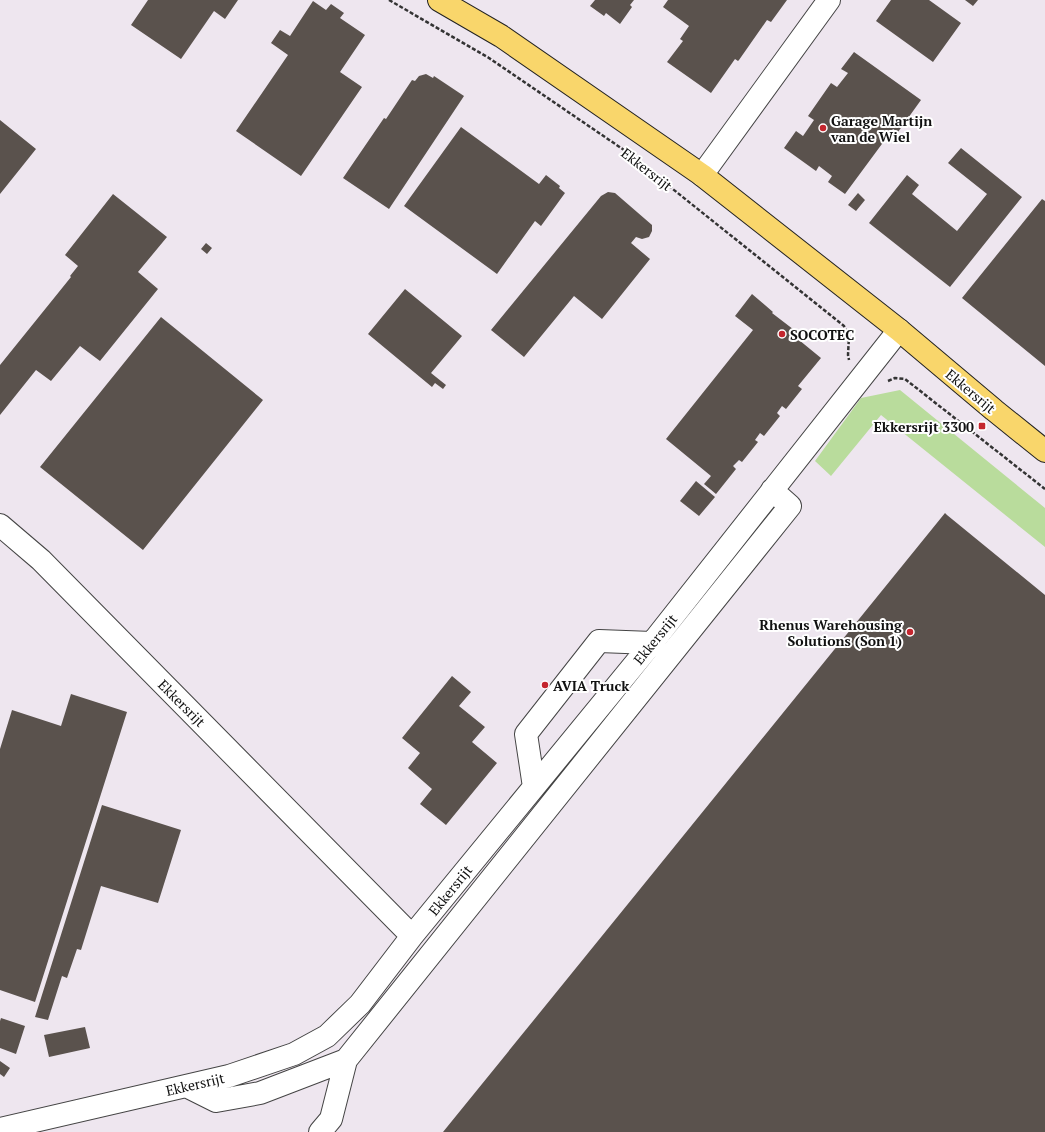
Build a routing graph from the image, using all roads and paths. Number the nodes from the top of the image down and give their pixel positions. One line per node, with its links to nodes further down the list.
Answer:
1 (389, 0): 6 (path, Ekkersrijt)
2 (439, 0): 4 (main road, Ekkersrijt)
3 (829, 0): 4 (street)
4 (702, 175): 5 (main road, Ekkersrijt)
5 (899, 330): 6 (street, Ekkersrijt); 7 (main road, Ekkersrijt)
6 (863, 375): 8 (path, Ekkersrijt); 9 (street, Ekkersrijt)
7 (1045, 451)
8 (1045, 489)
9 (772, 490): 11 (street, Ekkersrijt); 14 (street)
10 (0, 525): 13 (street, Ekkersrijt)
11 (652, 643): 12 (street, Ekkersrijt); 12 (street)
12 (534, 787): 13 (street, Ekkersrijt)
13 (412, 936): 15 (street, Ekkersrijt)
14 (346, 1060): 15 (street); 17 (street)
15 (186, 1086): 16 (street, Ekkersrijt)
16 (0, 1129)
17 (320, 1132)

